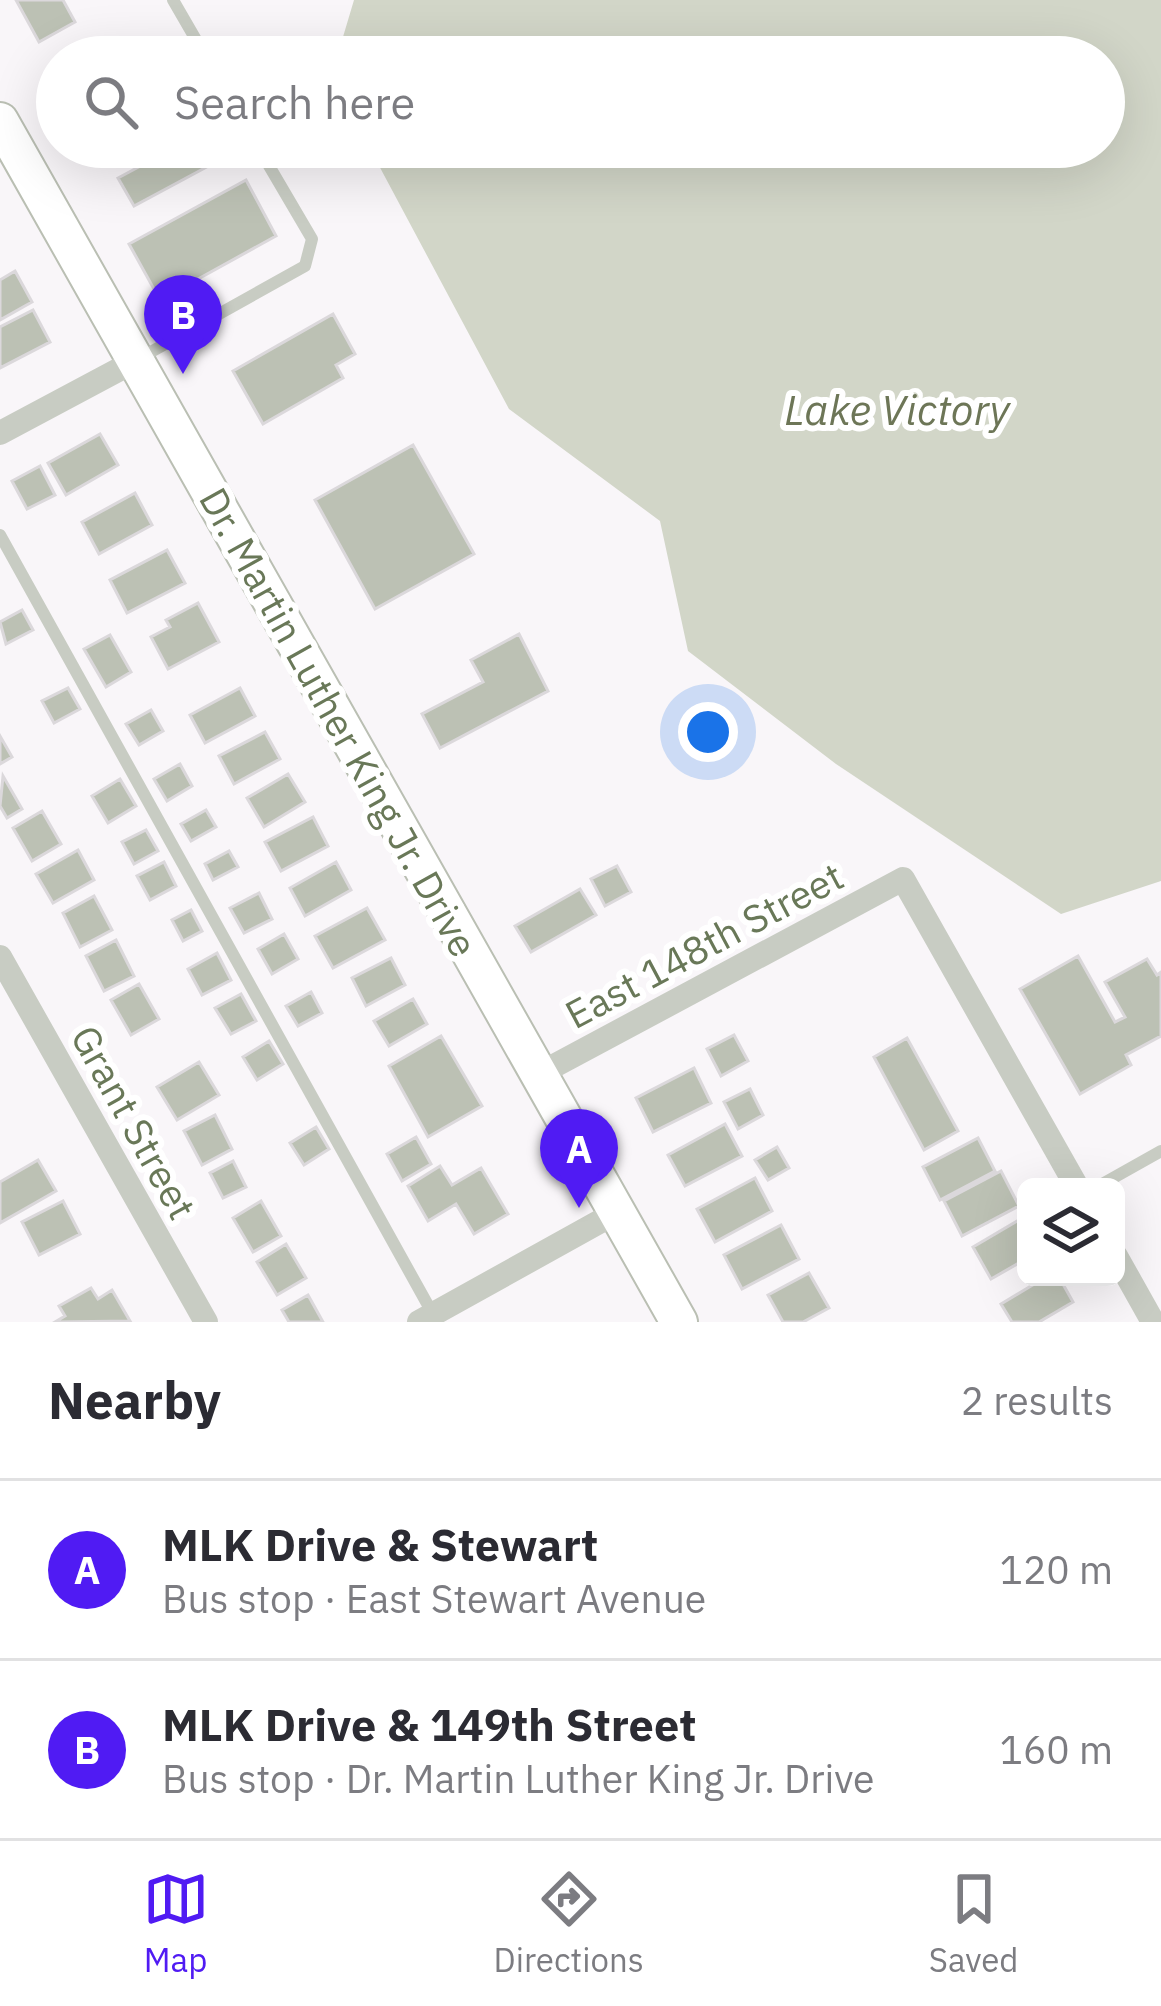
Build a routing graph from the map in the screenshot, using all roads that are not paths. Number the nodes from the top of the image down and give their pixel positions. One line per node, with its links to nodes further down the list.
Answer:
1 (173, 0): 2 (lane)
2 (194, 36)
3 (0, 122): 5 (street, Dr. Martin Luther King Jr. Drive)
4 (270, 168): 5 (lane)
5 (135, 361): 6 (street); 9 (street, Dr. Martin Luther King Jr. Drive)
6 (0, 433)
7 (0, 535): 15 (lane)
8 (0, 957): 16 (street, Grant Street)
9 (539, 1074): 11 (street, East 148th Street); 13 (street, Dr. Martin Luther King Jr. Drive)
10 (1161, 1150): 12 (lane)
11 (1072, 1178)
12 (1113, 1178)
13 (617, 1212): 15 (street); 17 (street, Dr. Martin Luther King Jr. Drive)
14 (1125, 1272): 18 (street)
15 (430, 1319)
16 (206, 1322)
17 (679, 1322)
18 (1154, 1322)

